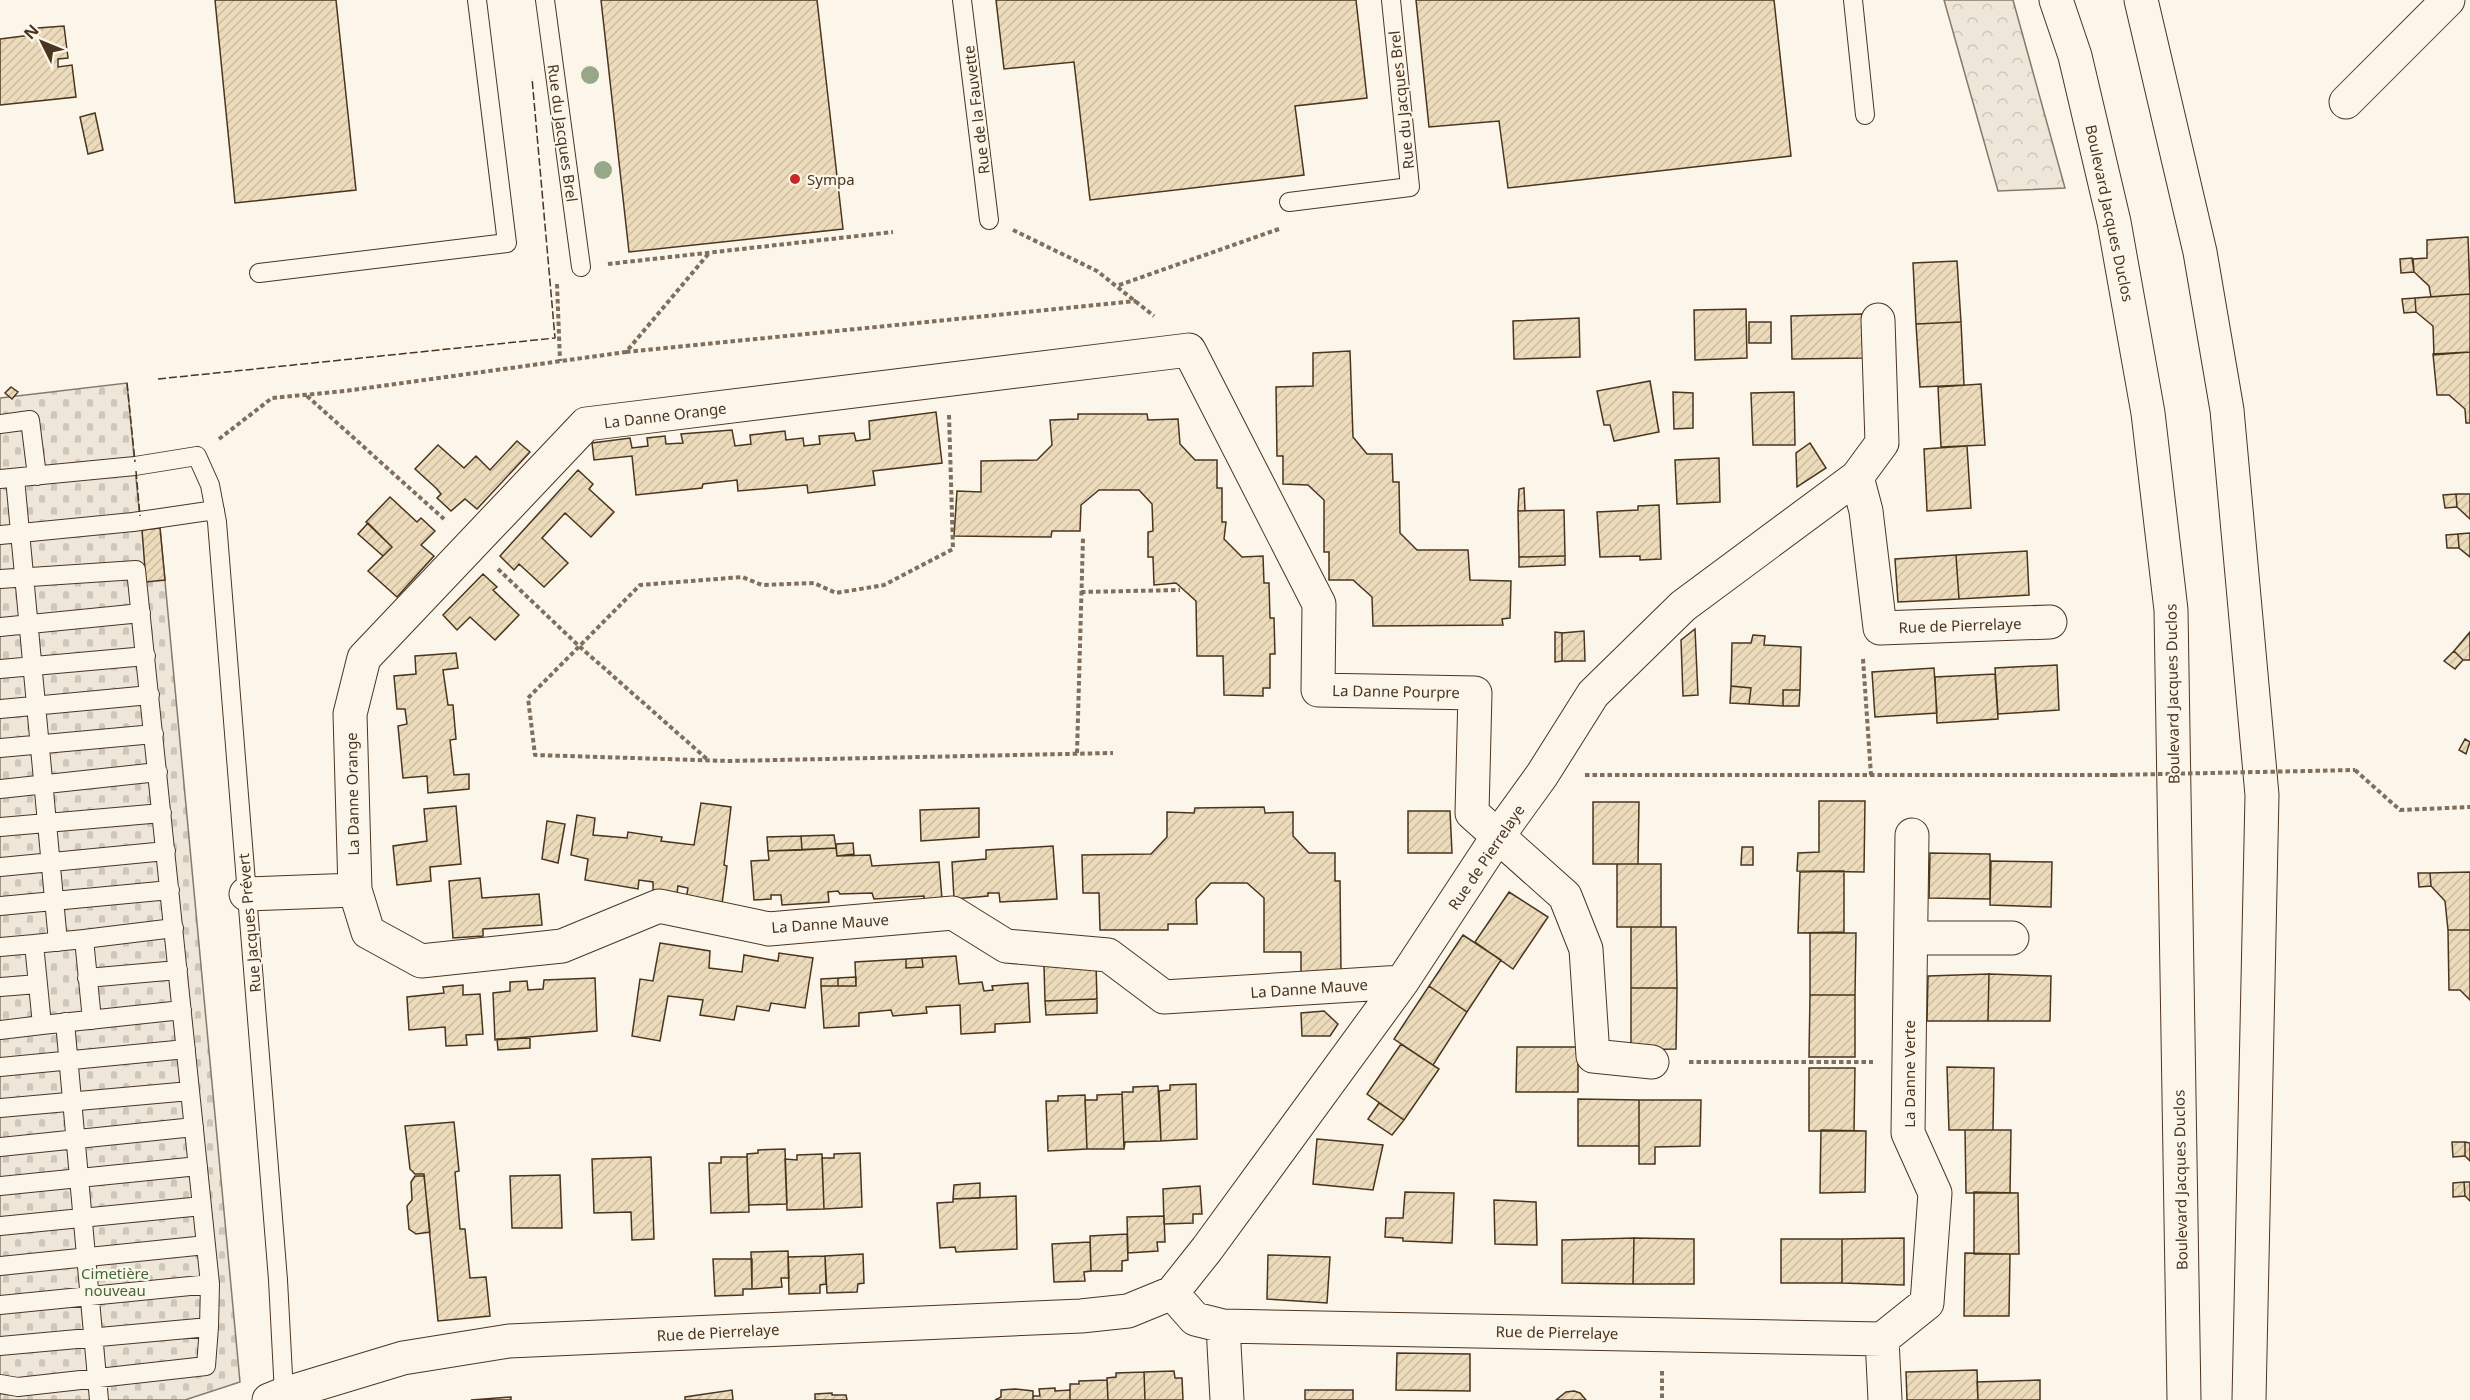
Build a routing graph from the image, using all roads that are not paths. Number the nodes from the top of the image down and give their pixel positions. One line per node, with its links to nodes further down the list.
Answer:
1 (477, 0): 14 (lane)
2 (545, 0): 13 (lane, Rue du Jacques Brel)
3 (963, 0): 12 (lane, Rue de la Fauvette)
4 (1390, 0): 11 (lane, Rue du Jacques Brel)
5 (1853, 0): 10 (lane)
6 (2056, 0): 106 (street, Boulevard Jacques Duclos)
7 (2140, 0): 107 (street)
8 (2448, 0): 9 (street)
9 (2346, 102)
10 (1865, 115)
11 (1289, 202)
12 (990, 220)
13 (581, 267)
14 (259, 273)
15 (1878, 320): 19 (street, Rue de Pierrelaye)
16 (1189, 350): 46 (street, La Danne Pourpre); 51 (street, La Danne Orange)
17 (0, 424): 18 (lane)
18 (37, 476): 20 (lane); 21 (lane, Rue Jacques Prévert)
19 (1857, 477): 27 (street, Rue de Pierrelaye); 46 (street, Rue de Pierrelaye)
20 (7, 479): 22 (lane)
21 (215, 510): 22 (lane); 52 (lane, Rue Jacques Prévert)
22 (20, 533): 23 (lane); 24 (lane)
23 (0, 535)
24 (24, 577): 25 (lane); 26 (lane); 28 (lane)
25 (0, 579)
26 (141, 613): 28 (lane); 30 (lane)
27 (2050, 622)
28 (28, 624): 29 (lane); 31 (lane)
29 (0, 627)
30 (146, 656): 31 (lane); 33 (lane)
31 (32, 667): 32 (lane); 34 (lane)
32 (0, 669)
33 (150, 695): 34 (lane); 36 (lane)
34 (36, 706): 35 (lane); 37 (lane)
35 (0, 709)
36 (154, 734): 37 (lane); 39 (lane)
37 (39, 745): 38 (lane); 40 (lane)
38 (0, 748)
39 (158, 772): 40 (lane); 42 (lane)
40 (43, 784): 41 (lane); 43 (lane)
41 (0, 789)
42 (162, 813): 43 (lane); 47 (lane)
43 (47, 823): 44 (lane); 48 (lane)
44 (0, 827)
45 (1912, 835): 56 (street, La Danne Verte)
46 (1498, 836): 64 (street, Rue de Pierrelaye); 74 (street)
47 (166, 851): 48 (lane); 50 (lane)
48 (50, 862): 49 (lane); 53 (lane)
49 (0, 867)
50 (170, 890): 53 (lane); 55 (lane)
51 (355, 890): 52 (street); 64 (street, La Danne Mauve)
52 (246, 894): 102 (lane, Rue Jacques Prévert)
53 (54, 901): 54 (lane); 59 (lane)
54 (0, 906)
55 (174, 928): 58 (lane); 62 (lane)
56 (1912, 938): 57 (street); 98 (street, La Danne Verte)
57 (2012, 938)
58 (84, 939): 59 (lane); 63 (lane)
59 (58, 942): 60 (lane)
60 (34, 944): 61 (lane); 65 (lane)
61 (0, 947)
62 (178, 970): 63 (lane); 67 (lane)
63 (87, 978): 68 (lane)
64 (1402, 982): 92 (street, Rue de Pierrelaye)
65 (38, 984): 66 (lane); 70 (lane)
66 (0, 987)
67 (182, 1010): 68 (lane); 72 (lane)
68 (92, 1020): 69 (lane)
69 (65, 1022): 70 (lane); 73 (lane)
70 (42, 1025): 71 (lane)
71 (0, 1030)
72 (186, 1048): 73 (lane); 76 (lane)
73 (69, 1060): 75 (lane); 77 (lane)
74 (1652, 1062)
75 (0, 1067)
76 (190, 1091): 77 (lane); 79 (lane)
77 (73, 1102): 78 (lane); 80 (lane)
78 (0, 1108)
79 (194, 1127): 80 (lane); 82 (lane)
80 (76, 1139): 81 (lane); 83 (lane)
81 (0, 1147)
82 (198, 1166): 83 (lane); 85 (lane)
83 (80, 1178): 84 (lane); 86 (lane)
84 (0, 1186)
85 (202, 1206): 86 (lane); 88 (lane)
86 (83, 1218): 87 (lane); 89 (lane)
87 (0, 1226)
88 (206, 1245): 89 (lane); 91 (lane)
89 (88, 1257): 90 (lane); 93 (lane)
90 (0, 1266)
91 (210, 1284): 93 (lane); 96 (lane)
92 (1172, 1293): 95 (street, Rue de Pierrelaye); 102 (street, Rue de Pierrelaye)
93 (91, 1296): 94 (lane); 97 (lane)
94 (0, 1305)
95 (1223, 1326): 98 (street, Rue de Pierrelaye); 104 (street)
96 (209, 1327): 97 (lane); 100 (lane)
97 (95, 1337): 99 (lane); 100 (lane)
98 (1882, 1339): 105 (street)
99 (0, 1346)
100 (99, 1378): 101 (lane); 103 (lane)
101 (0, 1384)
102 (279, 1398)
103 (97, 1399)
104 (1227, 1400)
105 (1886, 1400)
106 (2184, 1400)
107 (2249, 1400)

